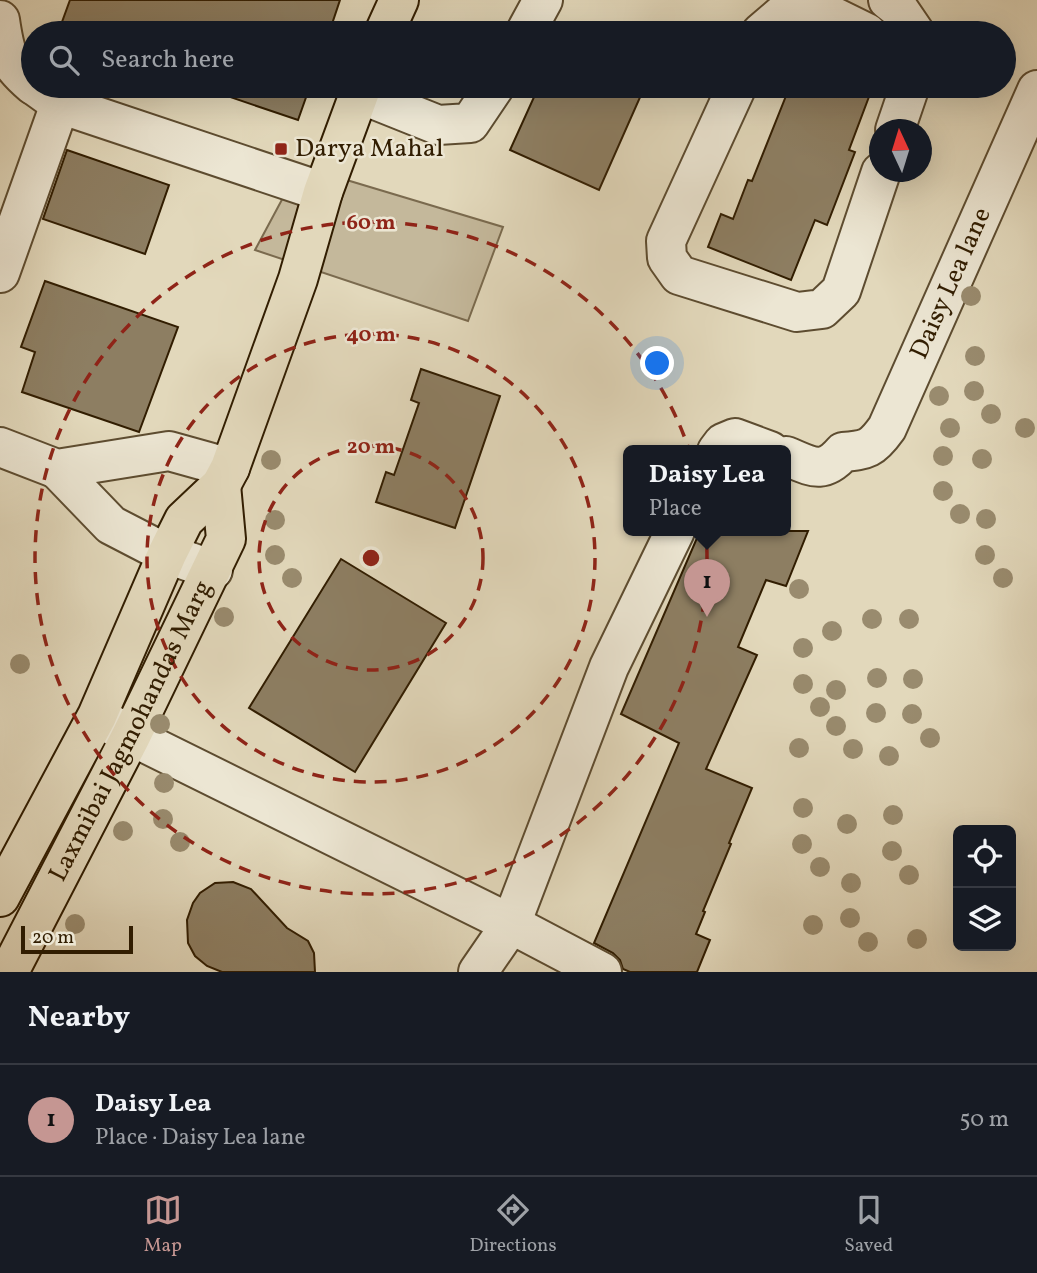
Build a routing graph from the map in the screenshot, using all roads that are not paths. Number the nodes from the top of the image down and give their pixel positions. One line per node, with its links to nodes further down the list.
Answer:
1 (399, 0): 5 (main road)
2 (543, 0): 6 (street)
3 (888, 0): 9 (street)
4 (0, 20): 10 (street)
5 (389, 21)
6 (532, 21)
7 (775, 21): 8 (street)
8 (844, 21)
9 (907, 21)
10 (21, 74)
11 (1037, 90): 26 (street, Daisy Lea lane)
12 (42, 98): 22 (street)
13 (60, 98): 21 (street)
14 (357, 98): 21 (main road, Laxmibai Jagmohandas Marg)
15 (378, 98): 16 (street)
16 (487, 98)
17 (732, 98): 20 (street)
18 (906, 98): 19 (street)
19 (899, 119)
20 (878, 182)
21 (323, 192): 28 (main road, Laxmibai Jagmohandas Marg)
22 (0, 273)
23 (721, 445): 24 (street)
24 (754, 445)
25 (0, 447): 27 (street)
26 (791, 458)
27 (57, 469): 28 (street); 30 (street)
28 (226, 477): 30 (main road, Laxmibai Jagmohandas Marg); 31 (main road, Laxmibai Jagmohandas Marg)
29 (674, 536): 35 (street)
30 (167, 554): 31 (street); 32 (main road, Laxmibai Jagmohandas Marg)
31 (213, 570): 33 (main road, Laxmibai Jagmohandas Marg)
32 (97, 716): 33 (street); 34 (main road, Laxmibai Jagmohandas Marg)
33 (131, 736): 35 (street); 36 (main road, Laxmibai Jagmohandas Marg)
34 (3, 885)
35 (511, 924): 37 (street); 38 (street)
36 (9, 972)
37 (478, 972)
38 (602, 972)

